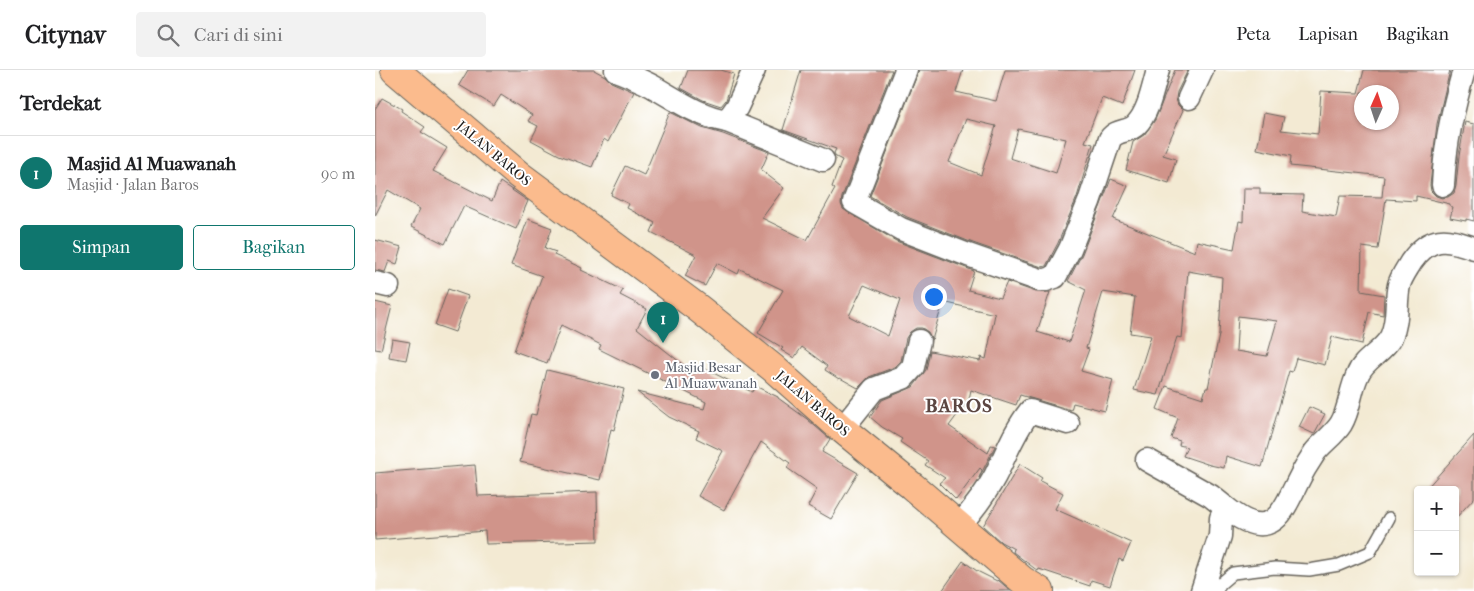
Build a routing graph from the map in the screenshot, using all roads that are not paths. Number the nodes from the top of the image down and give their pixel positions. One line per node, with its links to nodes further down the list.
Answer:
1 (395, 70): 15 (main road, JALAN BAROS)
2 (616, 70): 9 (street)
3 (754, 70): 9 (street)
4 (906, 70): 5 (street)
5 (1158, 70)
6 (1202, 70): 8 (street)
7 (1467, 72): 11 (street)
8 (1189, 98)
9 (727, 121): 10 (street)
10 (823, 160)
11 (1443, 185)
12 (1474, 248): 17 (street)
13 (919, 341): 15 (street)
14 (1068, 423): 19 (street)
15 (842, 429): 19 (main road, JALAN BAROS)
16 (1147, 460): 17 (street)
17 (1226, 508): 21 (street)
18 (1389, 518): 22 (lane)
19 (958, 527): 20 (main road, JALAN BAROS)
20 (1040, 591)
21 (1202, 591)
22 (1217, 591)

